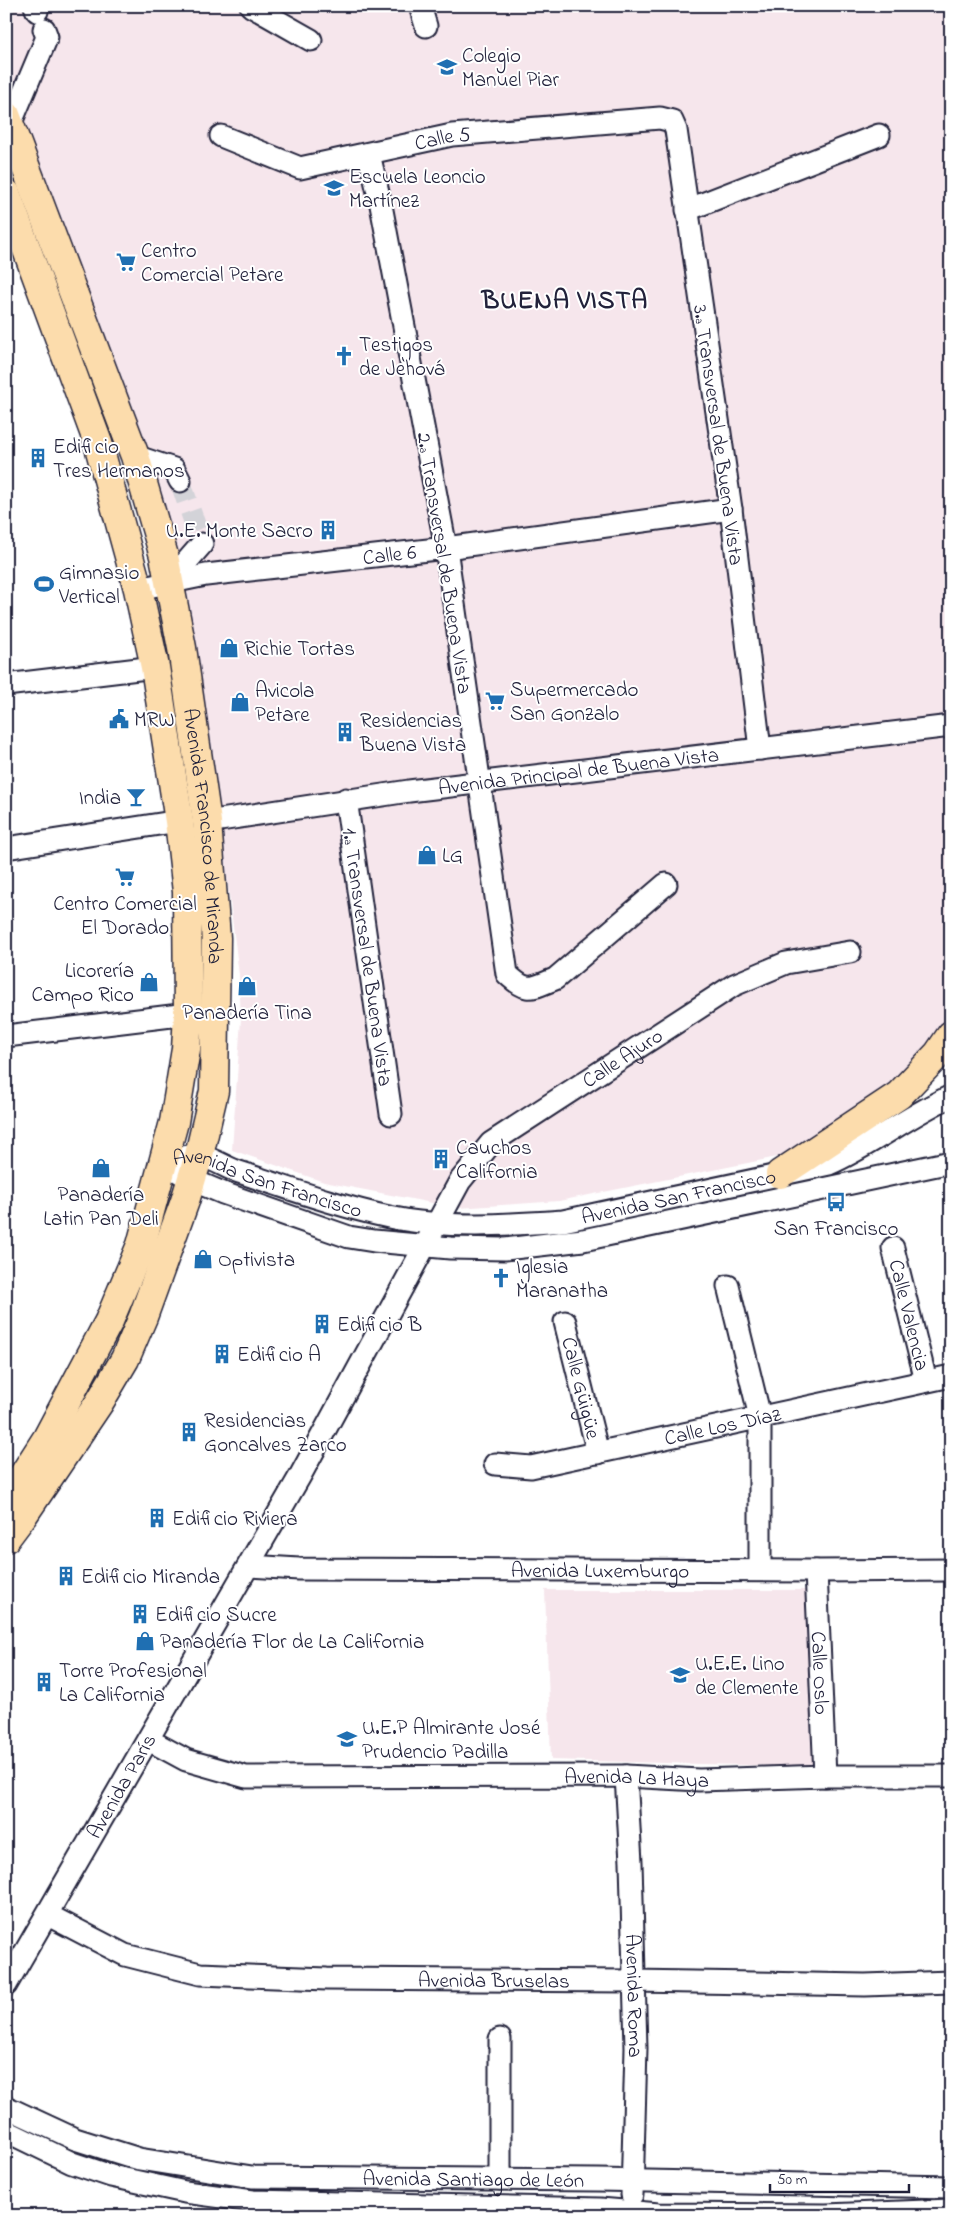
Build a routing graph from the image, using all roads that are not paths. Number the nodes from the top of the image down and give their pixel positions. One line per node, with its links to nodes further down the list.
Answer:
1 (251, 6): 3 (street)
2 (39, 15): 4 (street)
3 (311, 40)
4 (8, 120): 11 (main road, Avenida Francisco de Miranda)
5 (672, 121): 8 (street, Calle 5); 10 (street, 3.ª Transversal de Buena Vista)
6 (879, 135): 10 (street)
7 (221, 136): 8 (street, Calle 5)
8 (369, 154): 14 (street, 2.ª Transversal de Buena Vista)
9 (6, 194): 17 (main road, Avenida Francisco de Miranda)
10 (686, 210): 13 (street, 3.ª Transversal de Buena Vista)
11 (135, 456): 12 (street); 16 (main road, Avenida Francisco de Miranda)
12 (180, 482)
13 (731, 509): 14 (street, Calle 6); 21 (street, 3.ª Transversal de Buena Vista)
14 (446, 548): 15 (street, Calle 6); 22 (street, 2.ª Transversal de Buena Vista)
15 (206, 574): 16 (street, Calle 6); 16 (street)
16 (169, 582): 17 (street, Calle 6); 25 (main road, Avenida Francisco de Miranda)
17 (138, 589): 18 (main road, Avenida Francisco de Miranda)
18 (155, 667): 19 (street); 24 (main road, Avenida Francisco de Miranda)
19 (6, 685)
20 (951, 726): 21 (street, Avenida Principal de Buena Vista)
21 (760, 750): 22 (street, Avenida Principal de Buena Vista)
22 (480, 782): 23 (street, Avenida Principal de Buena Vista); 27 (street, 2.ª Transversal de Buena Vista)
23 (346, 799): 25 (street, Avenida Principal de Buena Vista); 33 (street, 1.ª Transversal de Buena Vista)
24 (179, 821): 26 (street); 29 (main road, Avenida Francisco de Miranda)
25 (207, 822): 36 (main road, Avenida Francisco de Miranda)
26 (6, 848)
27 (666, 884)
28 (850, 952): 38 (street, Calle Ajuro)
29 (188, 1014): 31 (street); 34 (main road, Avenida Francisco de Miranda)
30 (951, 1035): 37 (main road)
31 (6, 1036)
32 (951, 1096): 37 (street, Avenida San Francisco)
33 (391, 1114)
34 (162, 1160): 36 (street, Avenida San Francisco); 48 (main road, Avenida Francisco de Miranda)
35 (951, 1162): 39 (street, Avenida San Francisco)
36 (196, 1168): 38 (street, Avenida San Francisco); 39 (street, Avenida San Francisco); 49 (main road, Avenida Francisco de Miranda)
37 (780, 1174): 38 (street, Avenida San Francisco)
38 (438, 1224): 39 (street, Calle Ajuro)
39 (427, 1246): 50 (street, Avenida París)
40 (894, 1248): 44 (street, Calle Valencia)
41 (728, 1286): 45 (street)
42 (565, 1322): 46 (street, Calle Güigüe)
43 (951, 1376): 44 (street, Calle Los Díaz)
44 (926, 1381): 45 (street, Calle Los Díaz)
45 (760, 1417): 46 (street, Calle Los Díaz); 51 (street)
46 (598, 1453): 47 (street, Calle Los Díaz)
47 (495, 1464)
48 (6, 1502)
49 (6, 1538)
50 (249, 1566): 51 (street, Avenida Luxemburgo); 54 (street, Avenida París)
51 (760, 1570): 53 (street, Avenida Luxemburgo)
52 (951, 1570): 53 (street, Avenida Luxemburgo)
53 (816, 1571): 56 (street, Calle Oslo)
54 (149, 1740): 55 (street, Avenida La Haya); 58 (street, Avenida París)
55 (626, 1776): 56 (street, Avenida La Haya); 59 (street, Avenida Roma)
56 (825, 1776): 57 (street, Avenida La Haya)
57 (951, 1776)
58 (48, 1915): 59 (street, Avenida Bruselas); 61 (street, Avenida París)
59 (633, 1981): 60 (street, Avenida Bruselas); 67 (street, Avenida Roma)
60 (951, 1982)
61 (6, 1985)
62 (500, 2039): 66 (street)
63 (6, 2106): 65 (street, Avenida Santiago de León)
64 (6, 2131): 69 (street, Avenida Santiago de León)
65 (252, 2177): 66 (street, Avenida Santiago de León); 69 (street)
66 (500, 2179): 67 (street, Avenida Santiago de León)
67 (632, 2181): 68 (street, Avenida Santiago de León); 71 (street, Avenida Roma)
68 (946, 2184)
69 (253, 2208): 71 (street, Avenida Santiago de León)
70 (947, 2212): 72 (street, Avenida Santiago de León)
71 (633, 2214): 72 (street, Avenida Santiago de León)
72 (826, 2215)

